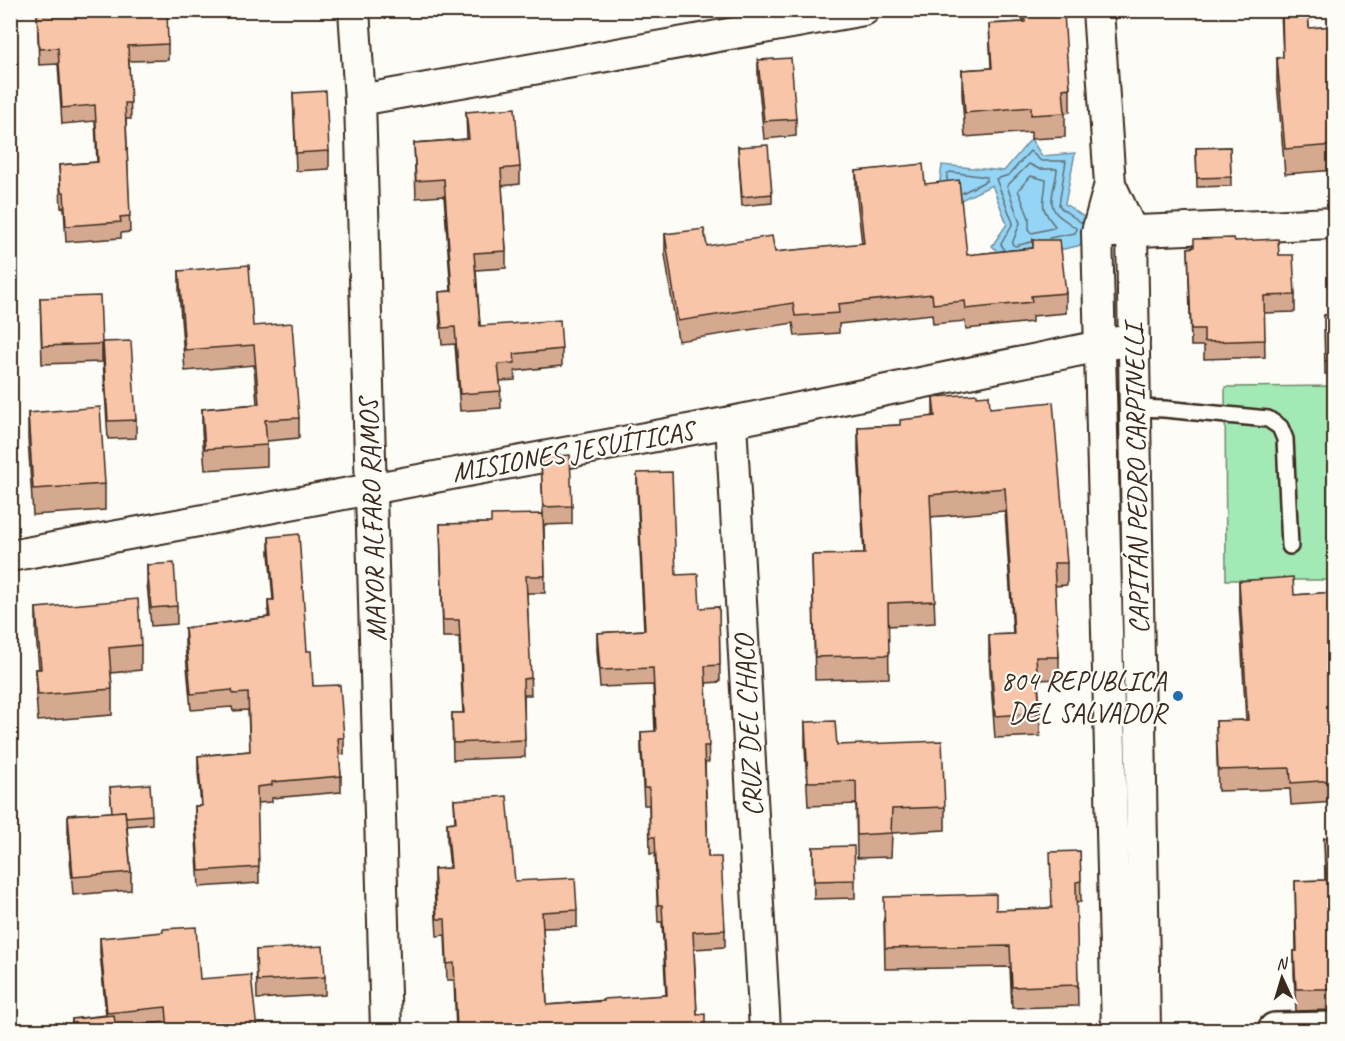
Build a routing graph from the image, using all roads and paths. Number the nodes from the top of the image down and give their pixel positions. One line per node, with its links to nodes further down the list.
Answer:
1 (354, 10): 4 (street, MAYOR ALFARO RAMOS)
2 (864, 10): 4 (street)
3 (1098, 10): 5 (street, CAPITÁN PEDRO CARPINELLI)
4 (360, 100): 13 (street, MAYOR ALFARO RAMOS)
5 (1110, 184): 7 (street, CAPITÁN PEDRO CARPINELLI); 8 (street, CAPITÁN PEDRO CARPINELLI)
6 (1335, 223): 7 (street)
7 (1132, 231): 8 (street); 9 (street, CAPITÁN PEDRO CARPINELLI)
8 (1097, 232): 10 (street, CAPITÁN PEDRO CARPINELLI)
9 (1134, 339): 10 (street, MISIONES JESUÍTICAS); 11 (street, CAPITÁN PEDRO CARPINELLI)
10 (1099, 345): 12 (street, MISIONES JESUÍTICAS); 16 (street, CAPITÁN PEDRO CARPINELLI)
11 (1135, 408): 14 (lane); 17 (street, CAPITÁN PEDRO CARPINELLI)
12 (731, 422): 13 (street, MISIONES JESUÍTICAS); 20 (street, CRUZ DEL CHACO)
13 (371, 488): 15 (street, MISIONES JESUÍTICAS); 19 (street, MAYOR ALFARO RAMOS)
14 (1290, 546)
15 (10, 556)
16 (1110, 770): 17 (street); 21 (street, CAPITÁN PEDRO CARPINELLI)
17 (1141, 771): 22 (street, CAPITÁN PEDRO CARPINELLI)
18 (1335, 1029): 23 (street)
19 (386, 1030)
20 (765, 1030)
21 (1117, 1030)
22 (1145, 1030)
23 (1275, 1030)

